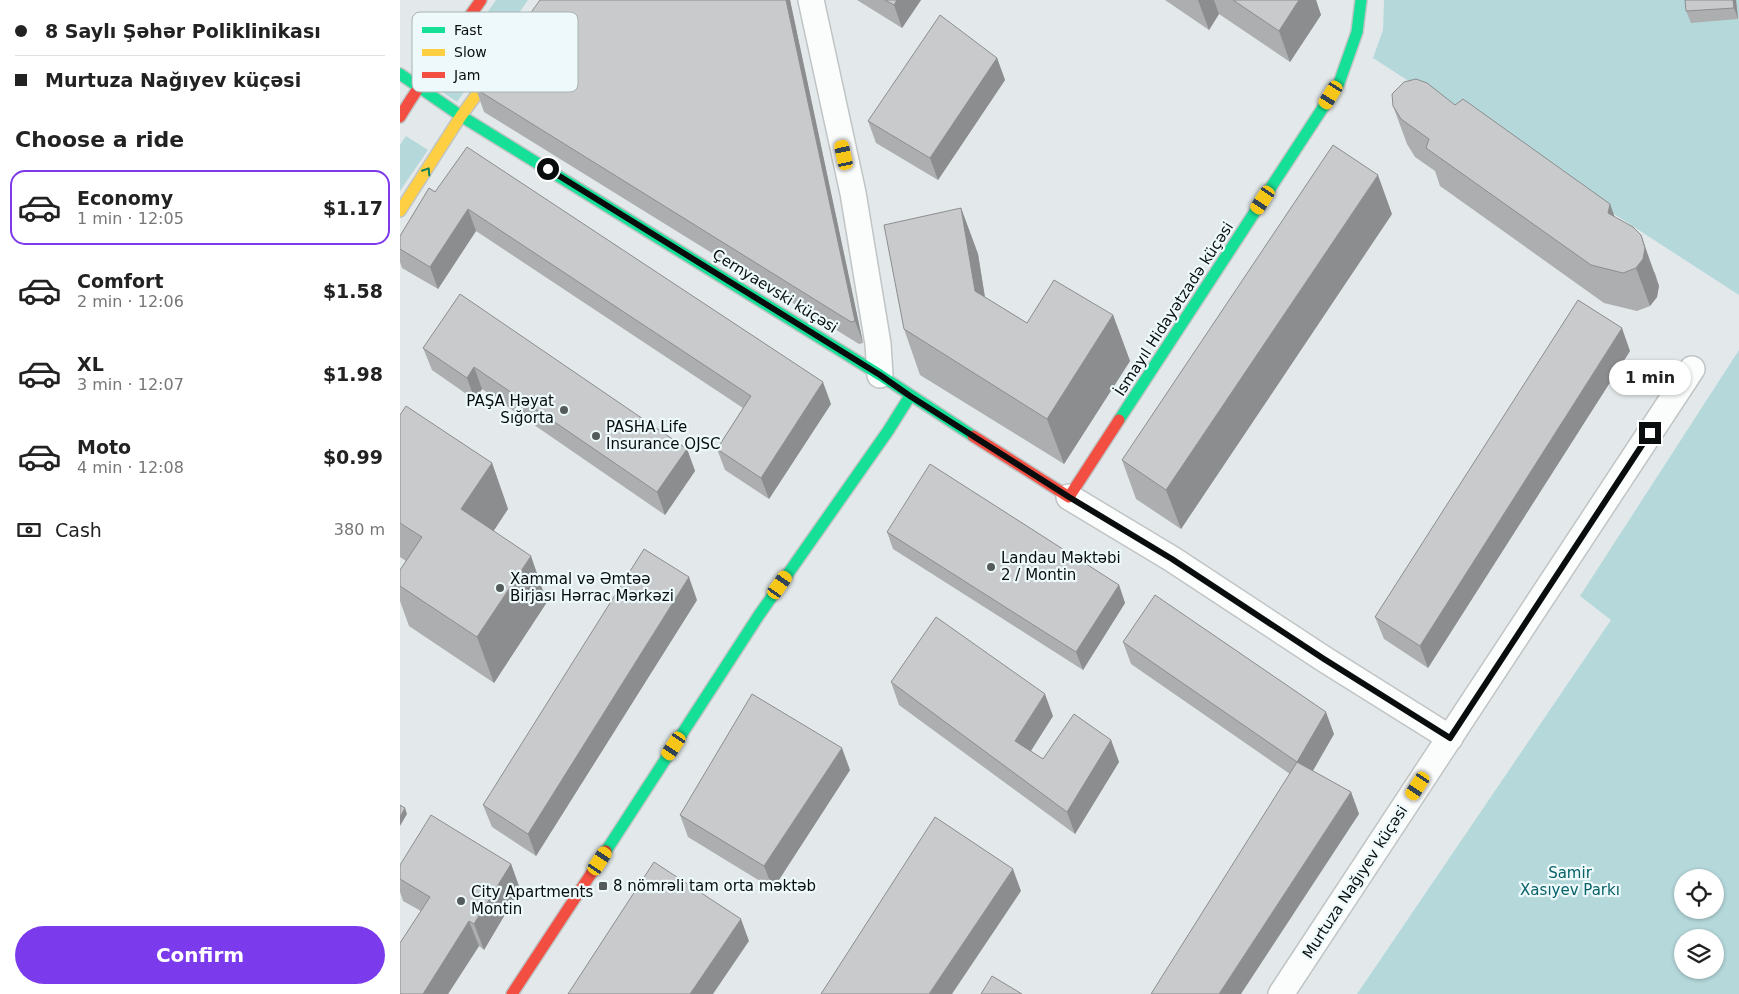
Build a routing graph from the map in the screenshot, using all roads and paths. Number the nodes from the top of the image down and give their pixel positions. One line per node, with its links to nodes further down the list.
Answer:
1 (481, 0): 4 (street)
2 (811, 0): 14 (street)
3 (1361, 0): 16 (street, İsmayıl Hidayətzadə küçəsi)
4 (473, 12)
5 (400, 74): 6 (street, Çernyaevski küçəsi)
6 (412, 83)
7 (415, 92): 11 (street)
8 (425, 92): 10 (street, Çernyaevski küçəsi)
9 (479, 92): 10 (street)
10 (461, 116): 12 (street, one-way to 10); 14 (street, Çernyaevski küçəsi)
11 (400, 117)
12 (400, 212)
13 (1692, 369): 17 (street, Murtuza Nağıyev küçəsi)
14 (880, 375): 15 (street, Çernyaevski küçəsi)
15 (910, 396): 16 (street, Çernyaevski küçəsi); 18 (street)
16 (1069, 497): 17 (street)
17 (1450, 738): 19 (street, Murtuza Nağıyev küçəsi)
18 (512, 994)
19 (1281, 994)

